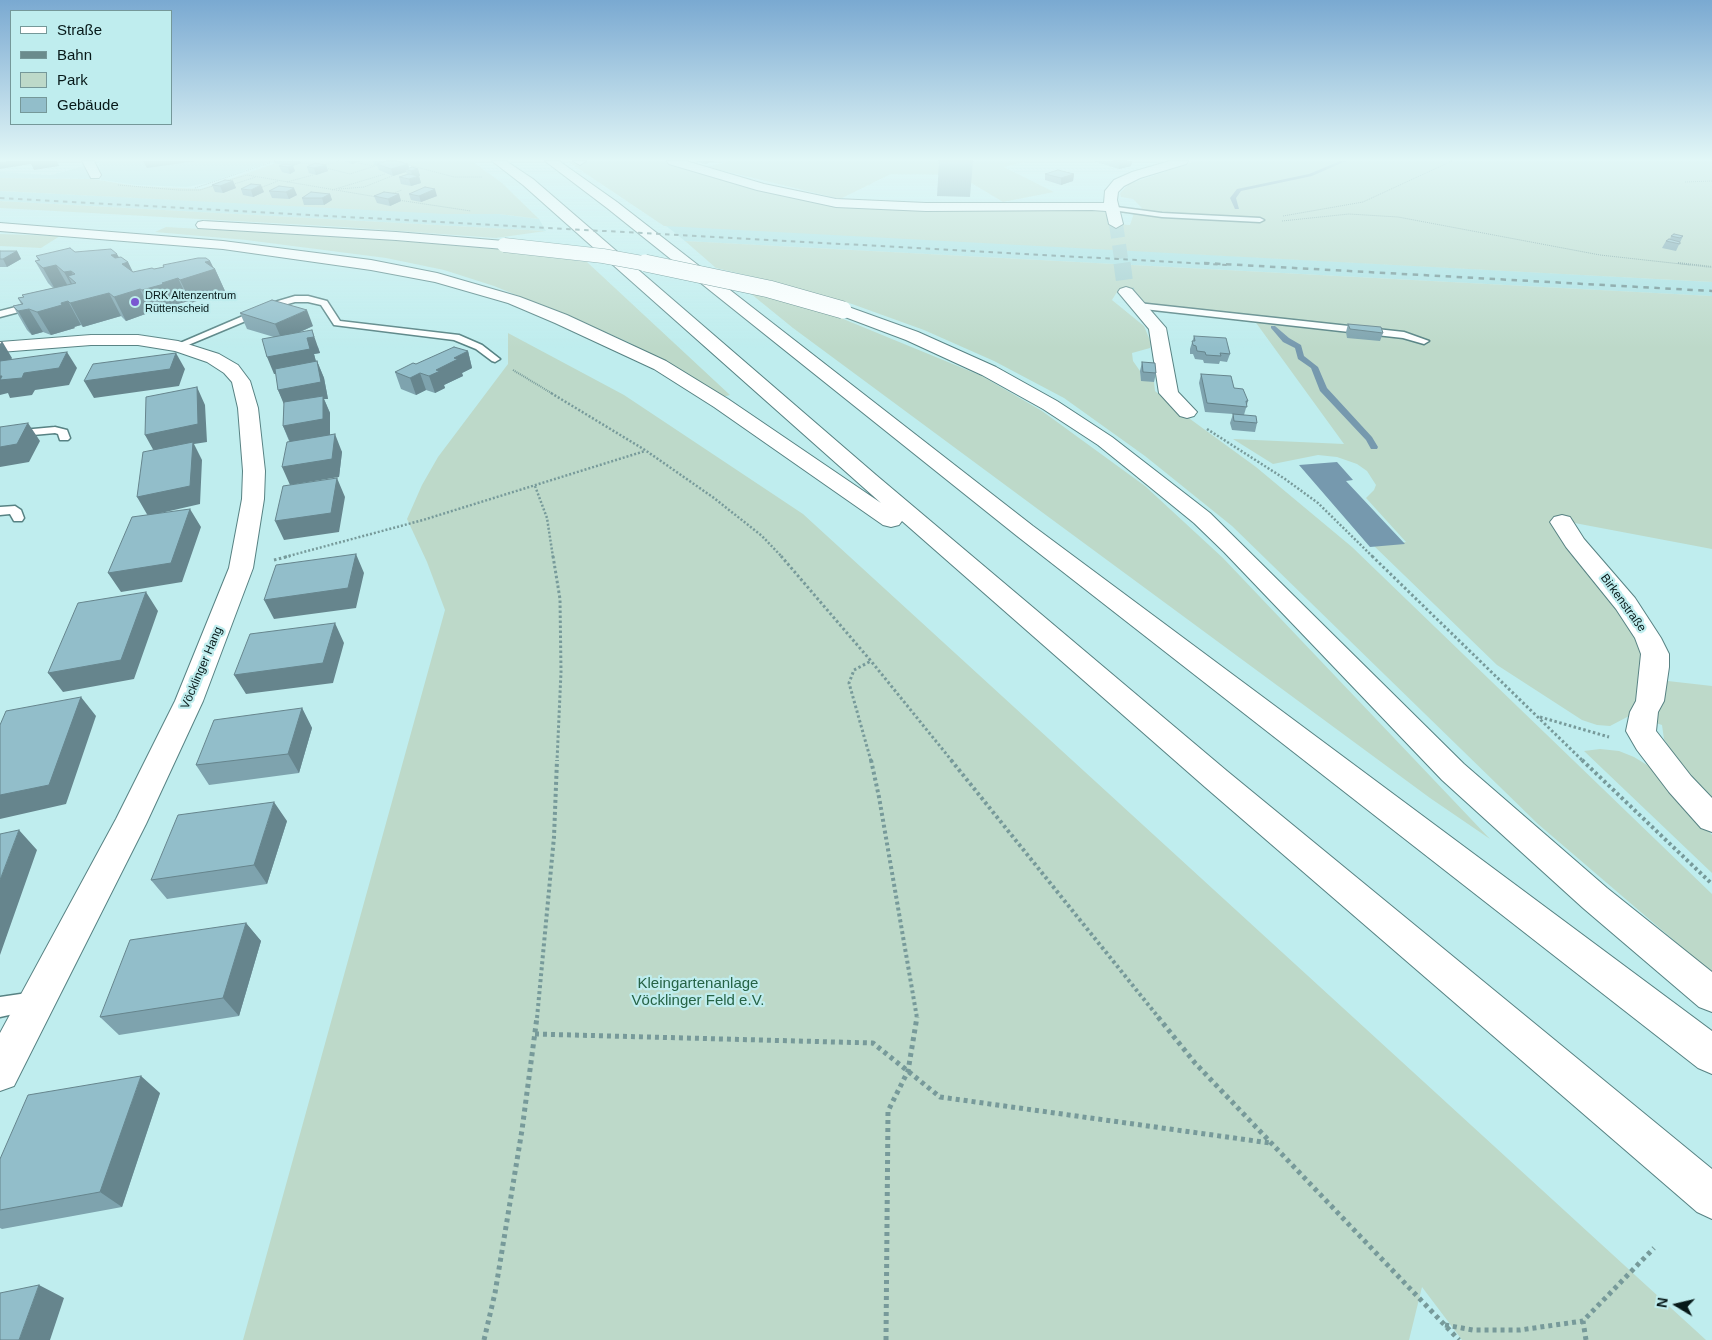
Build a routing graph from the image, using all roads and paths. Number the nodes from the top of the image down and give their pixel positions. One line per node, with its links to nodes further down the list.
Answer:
1 (188, 224): 30 (main road, bridge)
2 (575, 224): 24 (main road)
3 (635, 224): 34 (main road)
4 (1433, 224): 6 (path)
5 (0, 226): 24 (main road)
6 (1712, 267)
7 (1126, 292): 9 (main road)
8 (42, 303): 10 (lane)
9 (1138, 306): 11 (lane); 15 (main road)
10 (0, 314)
11 (1424, 341)
12 (178, 346): 13 (main road, Vöcklinger Hang); 14 (lane); 23 (main road, Vöcklinger Hang)
13 (0, 347)
14 (495, 360): 18 (path)
15 (1186, 412): 26 (path)
16 (0, 436): 17 (lane)
17 (64, 438)
18 (645, 450): 19 (path); 25 (path)
19 (535, 486): 23 (path); 33 (path)
20 (0, 511): 21 (lane)
21 (18, 518)
22 (1562, 522): 27 (main road, Birkenstraße)
23 (241, 568): 31 (main road, Vöcklinger Hang)
24 (1003, 595): 38 (main road)
25 (871, 661): 35 (path); 37 (path)
26 (1538, 716): 27 (path); 29 (path)
27 (1652, 750): 28 (main road, Birkenstraße)
28 (1712, 819)
29 (1712, 884)
30 (1712, 995)
31 (38, 1000): 32 (lane); 36 (main road, Vöcklinger Hang)
32 (0, 1007)
33 (535, 1034): 35 (path); 42 (path)
34 (1712, 1055)
35 (908, 1071): 37 (path); 43 (path)
36 (0, 1072)
37 (1270, 1143): 41 (path)
38 (1712, 1197)
39 (1654, 1248): 40 (path)
40 (1583, 1321): 41 (path); 45 (path)
41 (1444, 1324): 44 (path)
42 (484, 1340)
43 (886, 1340)
44 (1459, 1340)
45 (1586, 1340)

